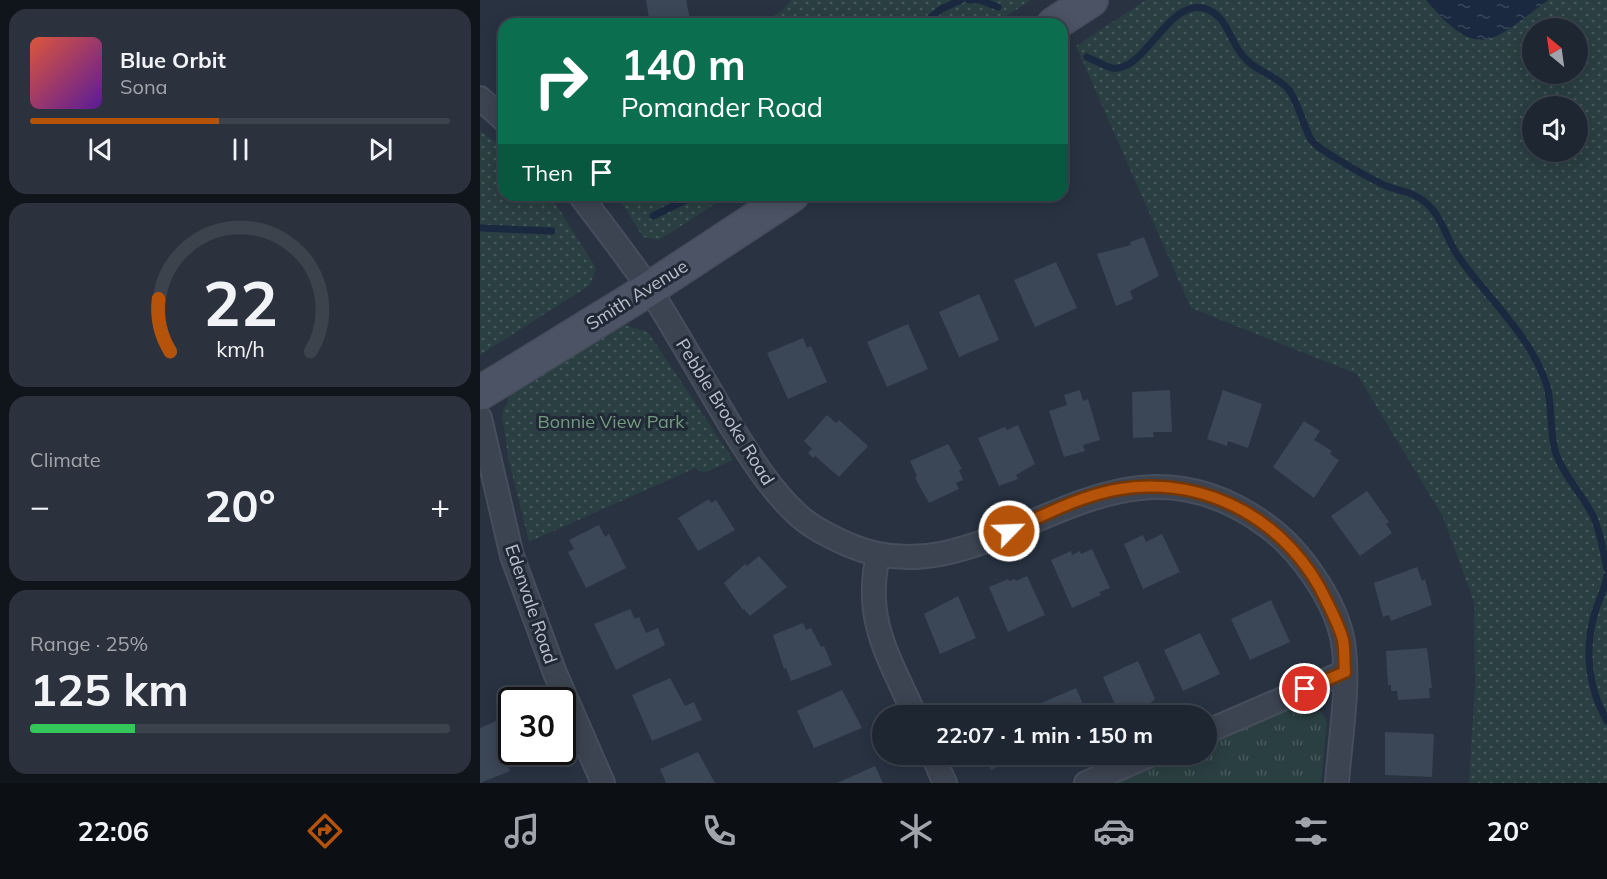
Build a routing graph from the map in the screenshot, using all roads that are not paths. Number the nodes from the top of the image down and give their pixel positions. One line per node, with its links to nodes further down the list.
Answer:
1 (1091, 0): 2 (main road)
2 (1063, 18)
3 (480, 98): 4 (street)
4 (498, 114)
5 (584, 201): 7 (street, Pebble Brooke Road)
6 (783, 201): 7 (main road, Smith Avenue)
7 (649, 289): 8 (main road, Smith Avenue); 10 (street, Pebble Brooke Road)
8 (480, 393)
9 (480, 418): 16 (street, Edenvale Road)
10 (878, 556): 11 (street, Pebble Brooke Road); 12 (street)
11 (1345, 672): 13 (street); 19 (street, Pebble Brooke Road)
12 (910, 705)
13 (1217, 727)
14 (937, 765): 17 (street)
15 (1127, 765): 18 (street)
16 (603, 783)
17 (945, 783)
18 (1086, 783)
19 (1337, 783)

